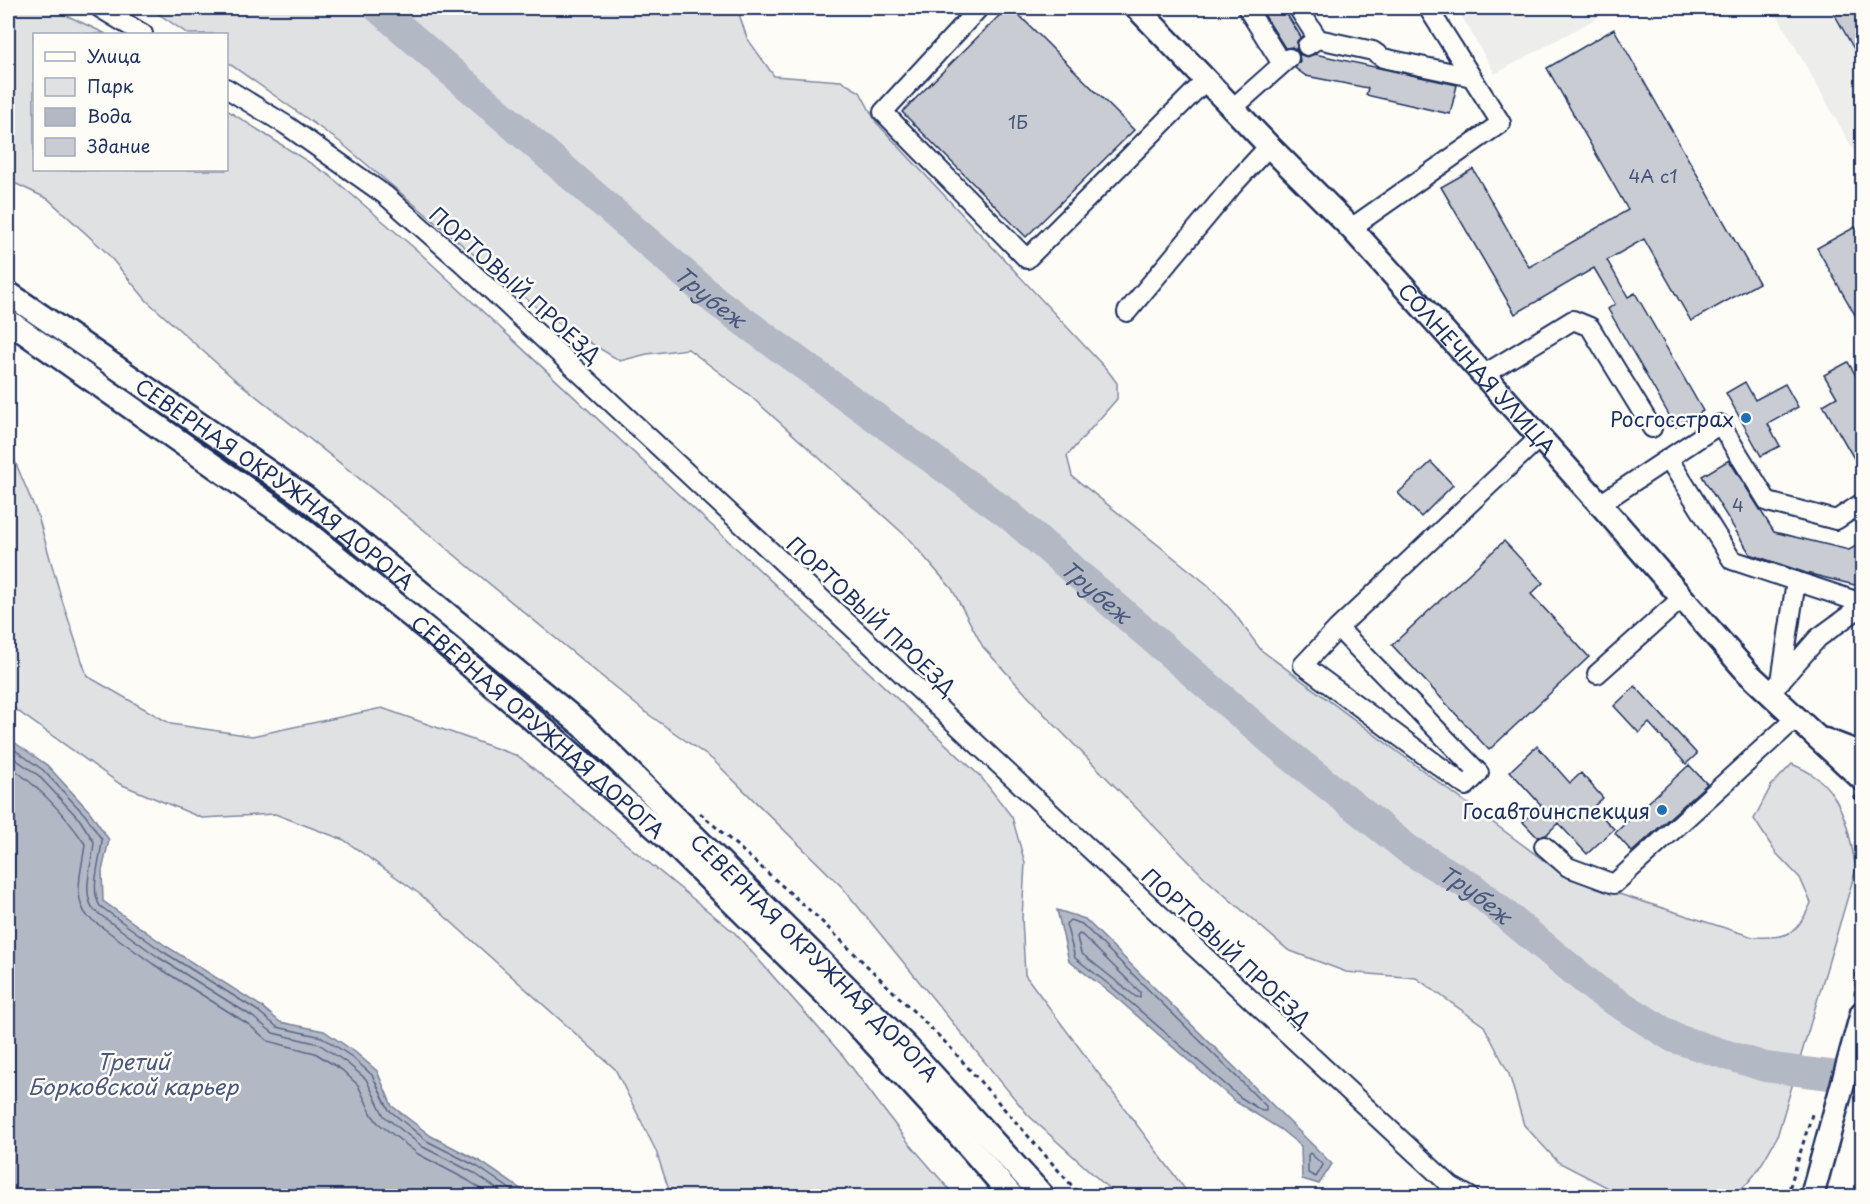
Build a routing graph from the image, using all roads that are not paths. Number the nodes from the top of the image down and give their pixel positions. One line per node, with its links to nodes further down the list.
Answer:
1 (100, 8): 7 (lane)
2 (979, 8): 9 (lane)
3 (1137, 8): 9 (main road, СОЛНЕЧНАЯ УЛИЦА)
4 (1247, 8): 11 (lane)
5 (1298, 8): 8 (lane)
6 (1428, 8): 8 (lane)
7 (141, 33)
8 (1472, 77): 13 (lane)
9 (1206, 80): 11 (main road, СОЛНЕЧНАЯ УЛИЦА)
10 (228, 89): 39 (lane, ПОРТОВЫЙ ПРОЕЗД)
11 (1233, 108): 12 (main road, СОЛНЕЧНАЯ УЛИЦА)
12 (1269, 146): 13 (main road, СОЛНЕЧНАЯ УЛИЦА); 15 (lane)
13 (1351, 228): 17 (main road, СОЛНЕЧНАЯ УЛИЦА)
14 (8, 293): 38 (main road, СЕВЕРНАЯ ОКРУЖНАЯ ДОРОГА)
15 (1127, 312)
16 (8, 321): 37 (main road, СЕВЕРНАЯ ОРУЖНАЯ ДОРОГА)
17 (1483, 375): 18 (lane); 19 (main road, СОЛНЕЧНАЯ УЛИЦА)
18 (1652, 428)
19 (1540, 437): 22 (main road, СОЛНЕЧНАЯ УЛИЦА); 26 (lane)
20 (1668, 458): 21 (lane); 22 (lane); 23 (lane)
21 (1863, 503)
22 (1600, 504): 24 (main road, СОЛНЕЧНАЯ УЛИЦА)
23 (1796, 581): 25 (lane); 28 (lane)
24 (1681, 599): 27 (lane); 28 (main road, СОЛНЕЧНАЯ УЛИЦА)
25 (1863, 604): 28 (lane)
26 (1338, 628): 26 (lane)
27 (1597, 674)
28 (1775, 687): 29 (main road, СОЛНЕЧНАЯ УЛИЦА)
29 (1796, 718): 30 (main road, СОЛНЕЧНАЯ УЛИЦА); 35 (lane)
30 (1814, 736): 31 (main road, СОЛНЕЧНАЯ УЛИЦА); 32 (main road, СОЛНЕЧНАЯ УЛИЦА)
31 (1863, 754)
32 (1840, 759): 33 (main road, СОЛНЕЧНАЯ УЛИЦА); 34 (main road)
33 (1863, 779)
34 (1863, 795)
35 (1544, 846)
36 (1858, 1006): 40 (main road)
37 (1012, 1197)
38 (1043, 1197)
39 (1469, 1197)
40 (1812, 1197)

